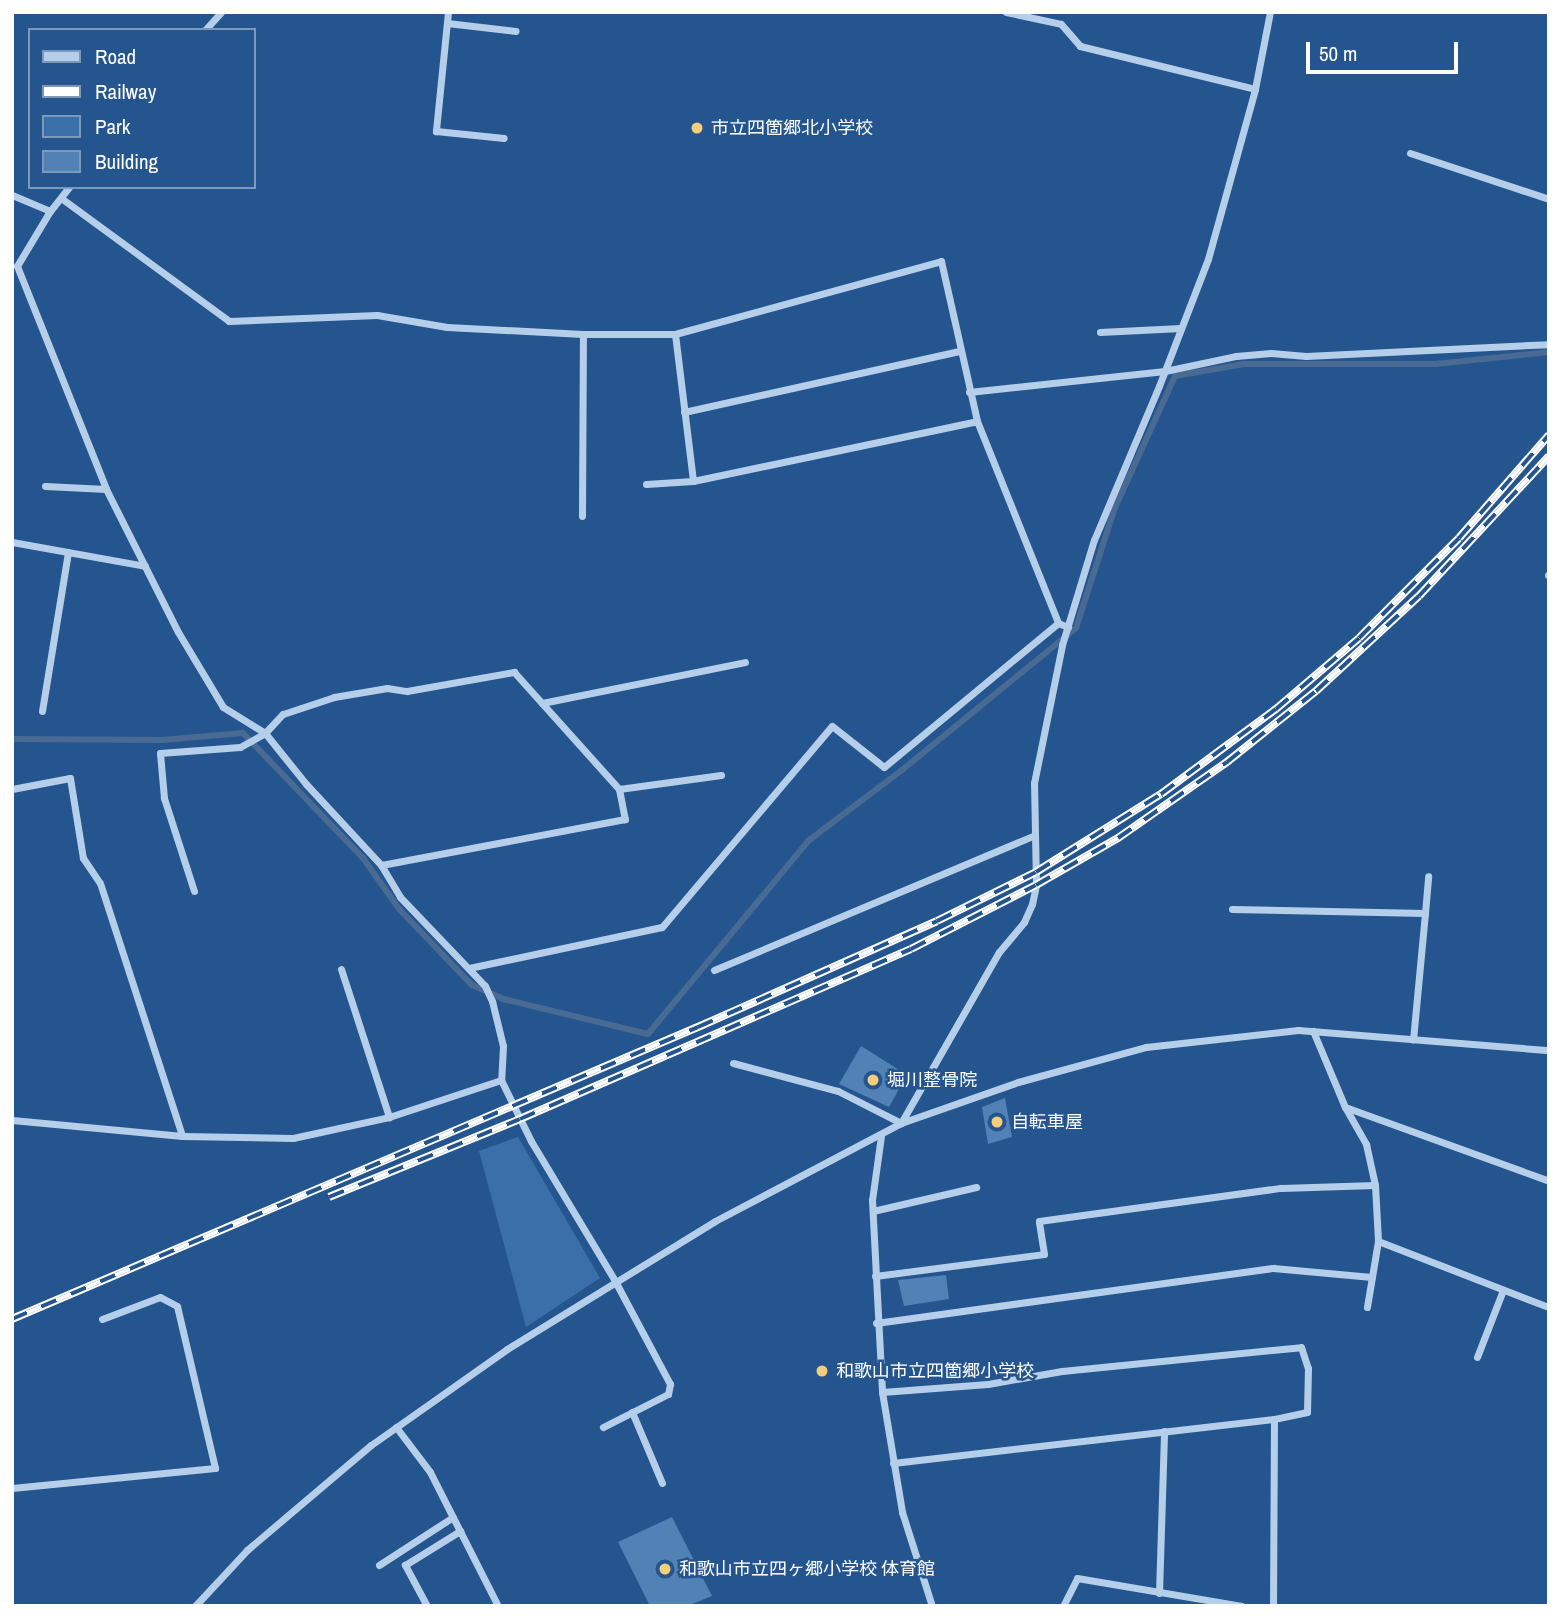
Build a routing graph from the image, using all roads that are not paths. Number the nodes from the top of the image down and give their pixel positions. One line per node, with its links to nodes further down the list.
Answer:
1 (221, 12): 6 (street)
2 (448, 12): 5 (street)
3 (1006, 12): 8 (street)
4 (1270, 12): 8 (street)
5 (447, 23): 7 (street); 9 (street)
6 (207, 28)
7 (516, 31)
8 (1255, 89): 17 (street)
9 (504, 138)
10 (1410, 153): 14 (street)
11 (68, 189): 13 (street)
12 (12, 195): 15 (street)
13 (61, 198): 15 (street); 19 (street)
14 (1549, 199)
15 (50, 211): 16 (street)
16 (15, 267): 30 (street)
17 (1181, 328): 18 (street); 23 (street)
18 (1100, 332)
19 (583, 334): 20 (street); 31 (street)
20 (675, 334): 22 (street); 25 (street)
21 (1549, 344): 23 (street)
22 (959, 351): 24 (street); 25 (street)
23 (1165, 371): 24 (street); 36 (street)
24 (969, 392): 26 (street)
25 (684, 412): 27 (street)
26 (977, 421): 27 (street); 35 (street)
27 (693, 481): 28 (street)
28 (646, 484)
29 (45, 486): 30 (street)
30 (106, 489): 34 (street)
31 (582, 516)
32 (12, 542): 33 (street)
33 (68, 552): 34 (street); 39 (street)
34 (145, 566): 40 (street)
35 (1058, 623): 36 (street); 50 (street)
36 (1068, 627): 44 (street)
37 (745, 662): 38 (street)
38 (542, 703): 40 (street); 43 (street)
39 (42, 711)
40 (265, 733): 45 (street); 47 (street)
41 (721, 775): 43 (street)
42 (12, 789): 62 (street)
43 (619, 789): 45 (street)
44 (1035, 835): 52 (street); 61 (street)
45 (382, 865): 50 (street)
46 (1428, 876): 49 (street)
47 (194, 891)
48 (1232, 909): 49 (street)
49 (1425, 913): 54 (street)
50 (469, 968): 57 (street)
51 (341, 969): 59 (street)
52 (714, 970)
53 (1313, 1031): 54 (street); 58 (street); 61 (street)
54 (1413, 1039): 55 (street)
55 (1549, 1050)
56 (733, 1063): 61 (street)
57 (500, 1080): 59 (street); 71 (street)
58 (1345, 1107): 64 (street); 65 (street)
59 (389, 1117): 62 (street)
60 (12, 1120): 62 (street)
61 (901, 1123): 63 (street)
62 (182, 1136)
63 (881, 1136): 67 (street); 71 (street)
64 (1549, 1181)
65 (1376, 1185): 68 (street); 69 (street)
66 (976, 1187): 67 (street)
67 (873, 1211): 69 (street)
68 (1378, 1241): 70 (street); 72 (street)
69 (875, 1276): 76 (street)
70 (1372, 1277): 73 (street); 76 (street)
71 (615, 1282): 79 (street); 81 (street)
72 (1503, 1290): 74 (street); 77 (street)
73 (1367, 1307)
74 (1548, 1307)
75 (102, 1319): 86 (street)
76 (876, 1323): 78 (street)
77 (1477, 1357)
78 (882, 1392): 80 (street); 84 (street)
79 (632, 1412): 82 (street); 85 (street)
80 (1274, 1419): 83 (street); 97 (street)
81 (396, 1427): 87 (street); 91 (street)
82 (603, 1427)
83 (1164, 1431): 84 (street); 90 (street)
84 (893, 1463): 94 (street)
85 (662, 1483)
86 (12, 1488)
87 (453, 1517): 88 (street); 89 (street)
88 (460, 1531): 92 (street); 93 (street)
89 (379, 1565)
90 (1158, 1593): 95 (street); 96 (street)
91 (195, 1606)
92 (427, 1606)
93 (498, 1606)
94 (932, 1606)
95 (1063, 1606)
96 (1242, 1606)
97 (1273, 1606)

